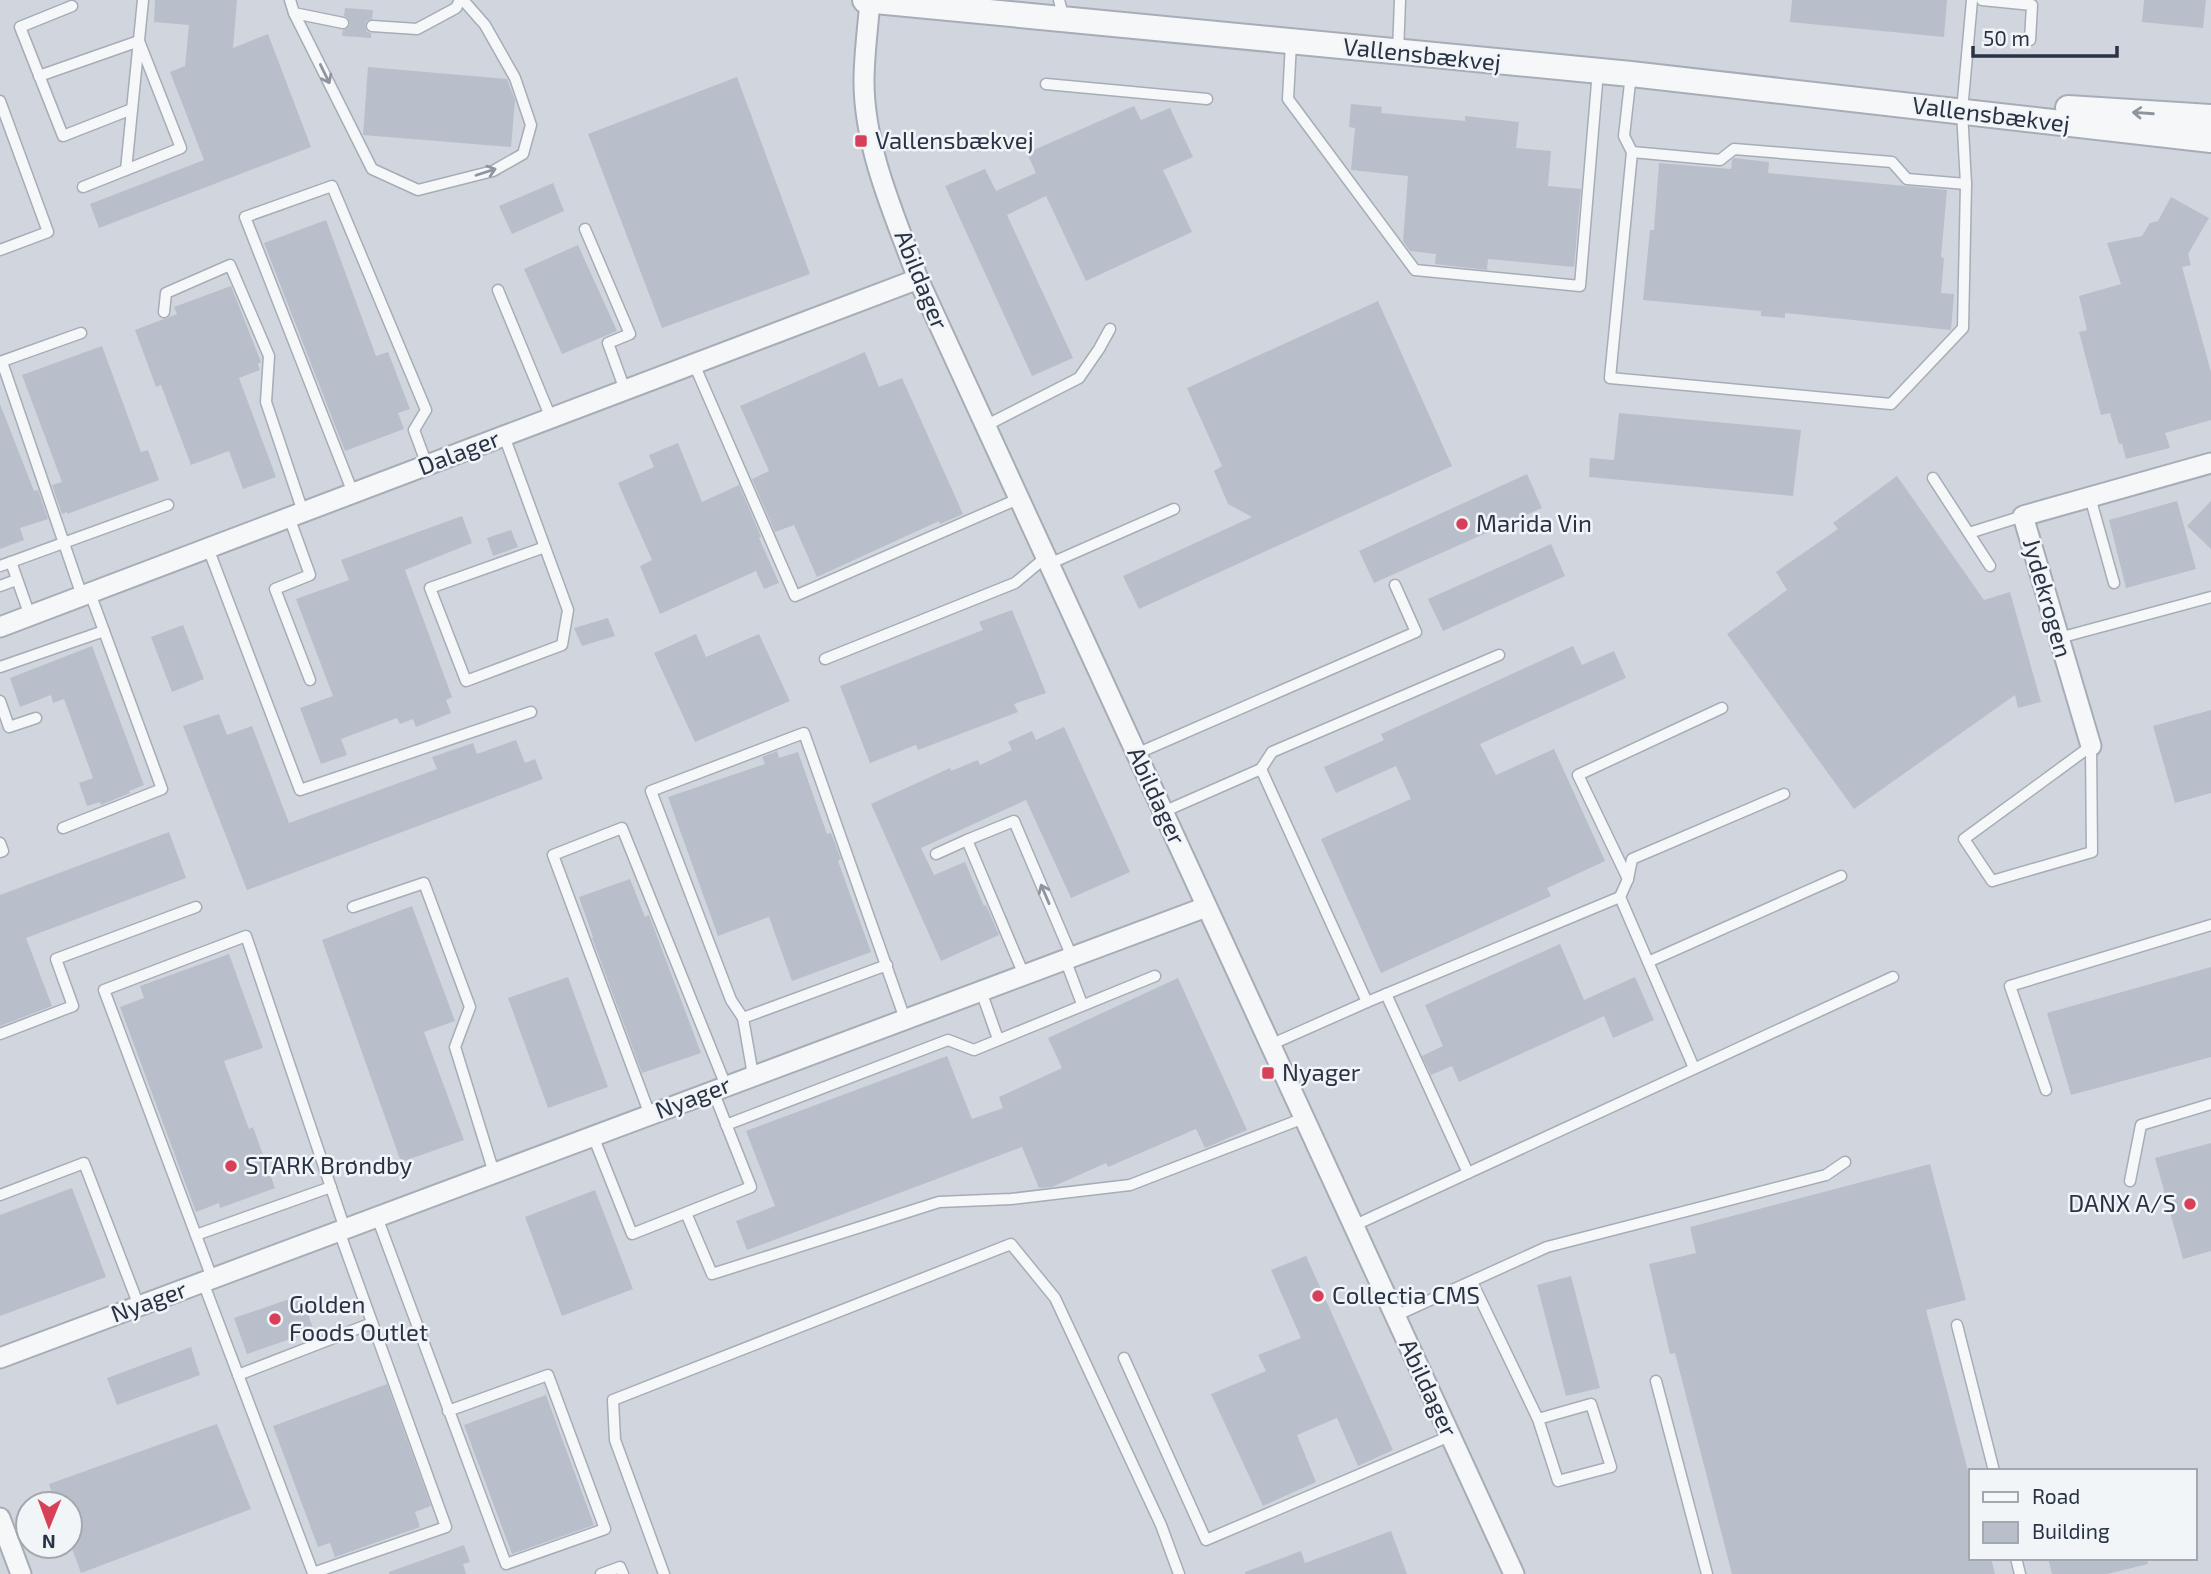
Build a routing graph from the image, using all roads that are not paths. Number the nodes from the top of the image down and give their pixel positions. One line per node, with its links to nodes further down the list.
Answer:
1 (143, 0): 14 (lane)
2 (290, 0): 10 (lane)
3 (461, 0): 10 (lane, one-way to 3); 12 (lane)
4 (867, 0): 9 (street, Vallensbækvej); 33 (street, Abildager)
5 (1400, 0): 16 (lane)
6 (1972, 0): 23 (lane)
7 (1982, 0): 13 (lane)
8 (72, 6): 19 (lane)
9 (1062, 10): 15 (street, Vallensbækvej)
10 (294, 12): 11 (lane)
11 (343, 23)
12 (372, 26)
13 (2030, 40)
14 (139, 41): 19 (lane); 24 (lane); 28 (lane)
15 (1291, 42): 16 (street, Vallensbækvej); 17 (lane)
16 (1398, 52): 17 (street, Vallensbækvej)
17 (1598, 71): 18 (street, Vallensbækvej)
18 (1631, 74): 23 (street, Vallensbækvej); 27 (lane)
19 (39, 76): 24 (lane)
20 (1046, 85): 21 (lane)
21 (1208, 99)
22 (0, 101): 32 (lane)
23 (1962, 106): 25 (street, Vallensbækvej, one-way to 23); 26 (street, Vallensbækvej); 29 (lane)
24 (132, 109): 28 (lane)
25 (2211, 117)
26 (2211, 141)
27 (1632, 152): 29 (lane); 29 (lane)
28 (126, 170): 30 (lane)
29 (1966, 184)
30 (83, 187)
31 (584, 229): 40 (lane)
32 (0, 250)
33 (918, 279): 39 (street, Dalager); 42 (street, Abildager)
34 (498, 290): 41 (lane)
35 (164, 312): 52 (lane)
36 (1110, 329): 42 (lane)
37 (81, 333): 38 (lane)
38 (1, 362): 55 (lane)
39 (694, 364): 40 (street, Dalager); 49 (lane)
40 (625, 390): 41 (street, Dalager)
41 (551, 418): 43 (street, Dalager)
42 (985, 426): 49 (street, Abildager)
43 (504, 436): 45 (street, Dalager); 56 (lane)
44 (2211, 463): 48 (street, Jydekrogen)
45 (427, 465): 47 (street, Dalager); 47 (lane)
46 (1933, 478): 54 (lane)
47 (353, 493): 52 (street, Dalager)
48 (2090, 497): 53 (street, Jydekrogen); 63 (lane)
49 (1018, 499): 58 (street, Abildager)
50 (168, 505): 55 (lane)
51 (1174, 509): 58 (lane)
52 (296, 514): 57 (street, Dalager); 75 (lane)
53 (2023, 516): 54 (lane); 71 (street, Jydekrogen)
54 (1969, 533): 61 (lane)
55 (64, 544): 59 (lane); 66 (lane)
56 (545, 547): 56 (lane)
57 (208, 548): 66 (street, Dalager); 78 (lane)
58 (1047, 560): 73 (lane); 81 (street, Abildager)
59 (11, 562): 60 (lane); 62 (lane)
60 (0, 566)
61 (1990, 566)
62 (16, 580): 65 (lane); 68 (lane)
63 (2114, 583)
64 (1395, 585): 81 (lane)
65 (0, 586)
66 (86, 594): 68 (street, Dalager); 70 (lane)
67 (2211, 597): 71 (lane)
68 (30, 615): 69 (street, Dalager)
69 (0, 627)
70 (104, 631): 74 (lane); 85 (lane)
71 (2059, 639): 80 (street, Jydekrogen)
72 (1499, 655): 82 (lane)
73 (825, 659)
74 (0, 667)
75 (310, 680)
76 (0, 701): 79 (lane)
77 (1722, 708): 91 (lane)
78 (531, 712)
79 (36, 718)
80 (2091, 746): 80 (lane)
81 (1136, 754): 84 (street, Abildager)
82 (1261, 769): 84 (lane); 105 (lane)
83 (1784, 794): 91 (lane)
84 (1163, 811): 95 (street, Abildager)
85 (63, 828)
86 (967, 840): 89 (lane); 97 (lane, one-way to 86); 100 (lane)
87 (0, 843): 88 (lane)
88 (0, 852)
89 (936, 854)
90 (1841, 876): 98 (lane)
91 (1628, 879): 92 (lane)
92 (1620, 897): 98 (lane); 104 (lane)
93 (196, 907): 109 (lane)
94 (353, 907): 122 (lane)
95 (1206, 907): 97 (street, Nyager); 111 (street, Abildager)
96 (2211, 925): 115 (lane)
97 (1069, 958): 100 (street, Nyager); 106 (lane)
98 (1648, 962): 112 (lane)
99 (887, 965): 107 (lane); 107 (lane); 108 (lane)
100 (1024, 975): 103 (street, Nyager)
101 (1155, 976): 106 (lane)
102 (1893, 976): 112 (lane)
103 (981, 991): 108 (street, Nyager); 110 (lane)
104 (1386, 994): 105 (lane); 123 (lane)
105 (1367, 1002): 111 (lane)
106 (1082, 1004): 110 (lane)
107 (743, 1017): 113 (lane)
108 (905, 1019): 113 (street, Nyager)
109 (0, 1034)
110 (998, 1039): 119 (lane)
111 (1270, 1045): 118 (street, Abildager)
112 (1694, 1068): 123 (lane)
113 (753, 1075): 114 (street, Nyager)
114 (720, 1089): 117 (street, Nyager); 117 (lane); 119 (lane)
115 (2046, 1090)
116 (2211, 1104): 124 (lane)
117 (650, 1115): 120 (street, Nyager)
118 (1304, 1118): 127 (lane); 129 (street, Abildager)
119 (726, 1125): 127 (lane)
120 (593, 1136): 122 (street, Nyager); 127 (lane)
121 (1846, 1162): 133 (lane)
122 (494, 1173): 128 (street, Nyager)
123 (1468, 1173): 129 (lane)
124 (2130, 1181)
125 (331, 1187): 130 (lane); 131 (lane); 131 (lane)
126 (0, 1195): 134 (lane)
127 (686, 1213)
128 (377, 1217): 130 (street, Nyager); 142 (lane)
129 (1353, 1226): 135 (street, Abildager)
130 (342, 1230): 132 (street, Nyager); 136 (lane)
131 (196, 1235): 132 (lane)
132 (208, 1280): 134 (street, Nyager); 140 (lane)
133 (1472, 1282): 135 (lane); 143 (lane)
134 (139, 1306): 138 (street, Nyager)
135 (1395, 1316): 144 (street, Abildager)
136 (372, 1323): 140 (lane); 140 (lane)
137 (1957, 1325): 145 (lane)
138 (0, 1357)
139 (1124, 1358): 144 (lane)
140 (238, 1375)
141 (1656, 1381): 153 (lane)
142 (448, 1410): 142 (lane)
143 (1538, 1419): 143 (lane)
144 (1450, 1436): 152 (street, Abildager)
145 (1993, 1469)
146 (0, 1518): 147 (street)
147 (21, 1574)
148 (601, 1574): 149 (lane)
149 (623, 1574)
150 (664, 1574): 151 (lane)
151 (1179, 1574)
152 (1514, 1574)
153 (1707, 1574)

